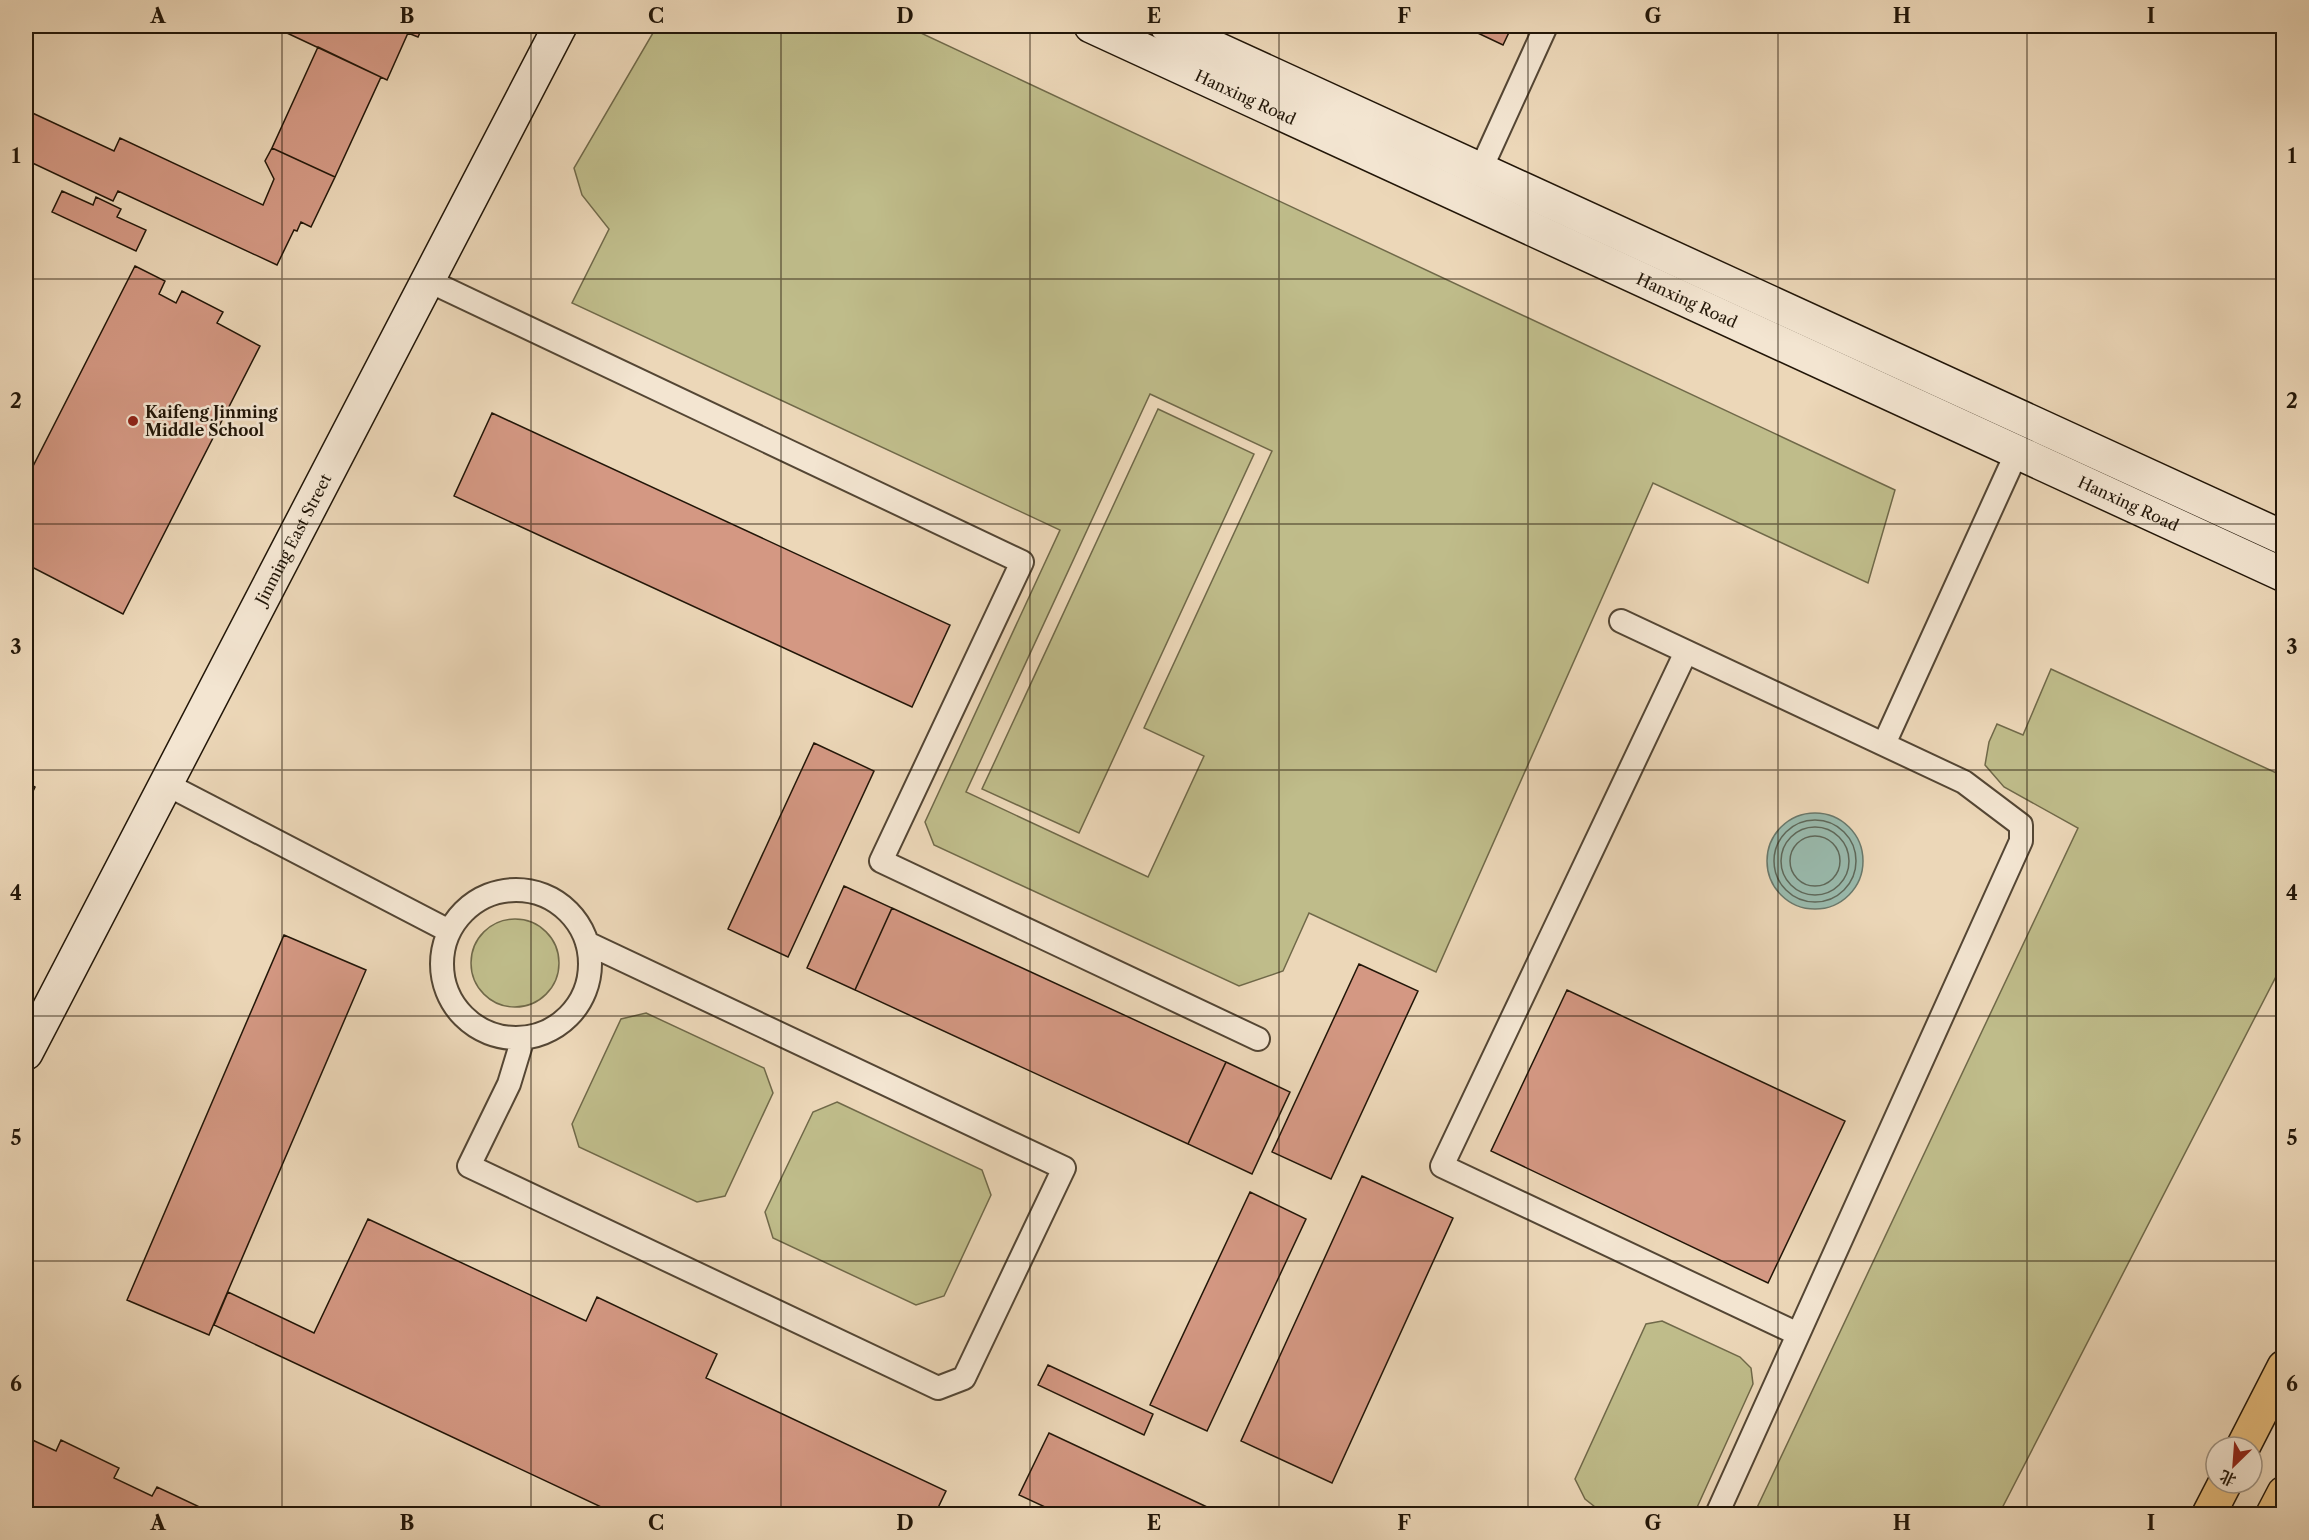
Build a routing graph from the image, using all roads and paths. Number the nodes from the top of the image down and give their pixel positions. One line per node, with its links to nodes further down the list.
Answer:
1 (560, 26): 6 (street, Jinming East Street)
2 (1091, 26): 7 (street, Hanxing Road)
3 (1167, 26): 5 (street, Hanxing Road)
4 (1546, 26): 5 (lane)
5 (1480, 171): 8 (street, Hanxing Road)
6 (427, 280): 13 (street, Jinming East Street); 17 (lane)
7 (2017, 452): 9 (street, Hanxing Road); 12 (lane)
8 (2283, 538)
9 (2283, 575)
10 (1621, 621): 11 (lane)
11 (1686, 652): 12 (lane); 19 (lane)
12 (1884, 744): 19 (lane)
13 (166, 784): 14 (lane); 18 (street, Jinming East Street)
14 (449, 931): 15 (lane); 16 (lane)
15 (587, 944): 16 (lane); 16 (lane)
16 (523, 1038)
17 (1258, 1039)
18 (26, 1053)
19 (1798, 1334): 24 (lane)
20 (2283, 1367): 21 (main road)
21 (2249, 1435)
22 (2283, 1494): 26 (main road)
23 (2219, 1495): 25 (main road)
24 (1717, 1515)
25 (2209, 1515)
26 (2272, 1515)

